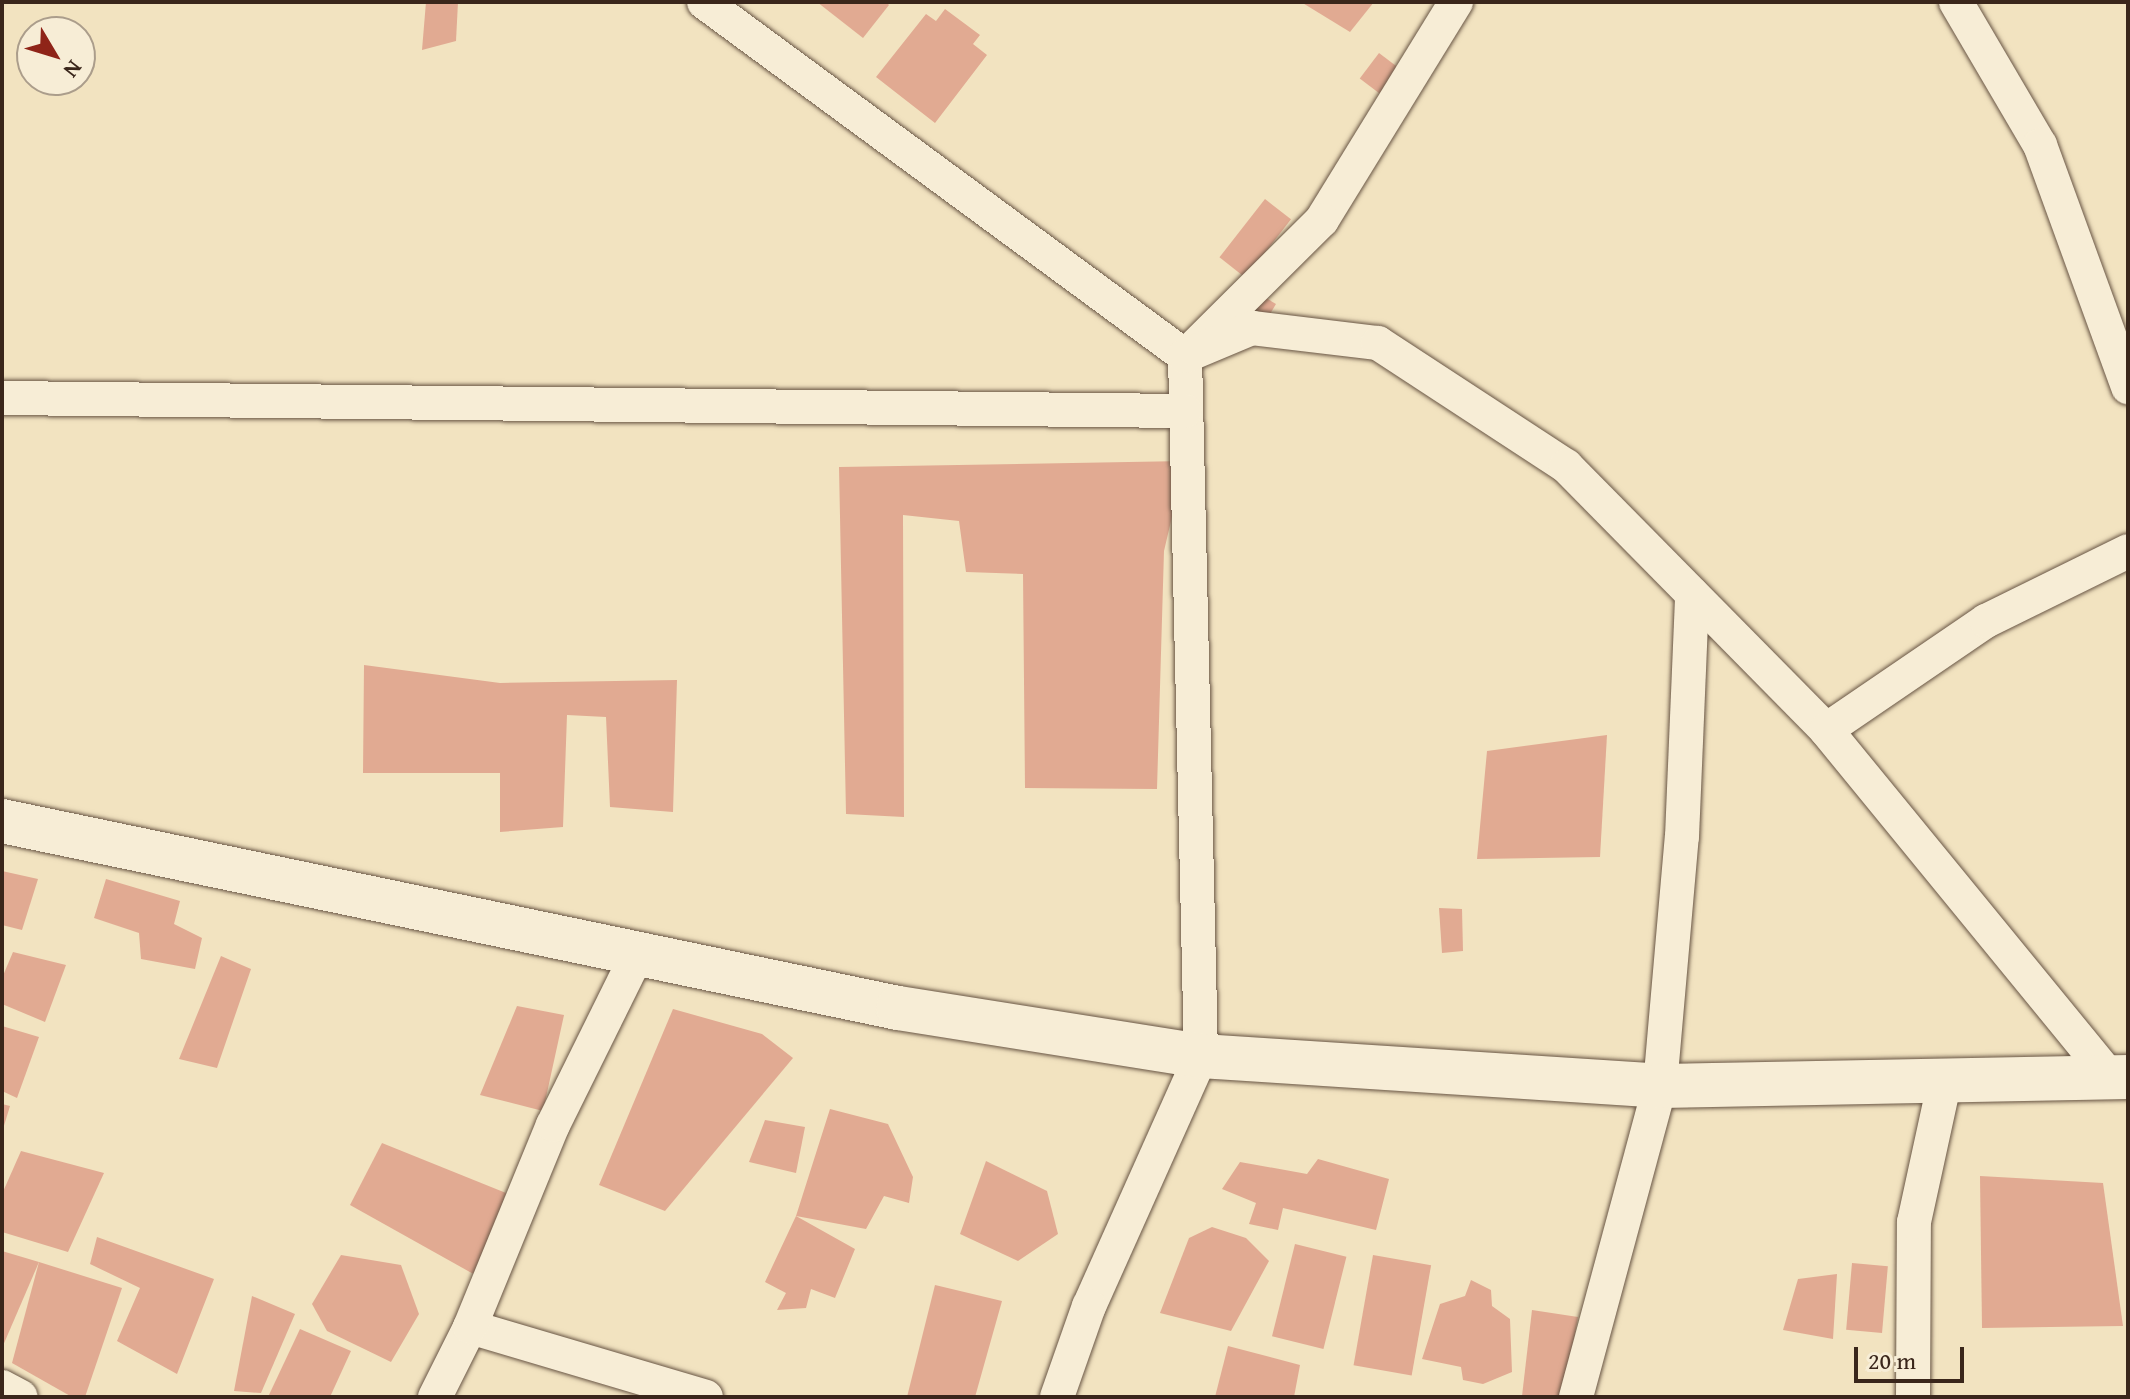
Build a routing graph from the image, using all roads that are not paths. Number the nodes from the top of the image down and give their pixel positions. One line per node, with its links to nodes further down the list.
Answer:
1 (704, 2): 4 (street)
2 (1456, 2): 4 (street)
3 (1956, 2): 5 (street)
4 (1185, 356): 7 (street); 9 (street)
5 (2128, 387)
6 (2, 398): 7 (street)
7 (1185, 411): 13 (street)
8 (2128, 551): 10 (street)
9 (1692, 594): 10 (street); 16 (street)
10 (1826, 730): 14 (street)
11 (2, 821): 12 (main road)
12 (639, 951): 13 (main road); 17 (street)
13 (1201, 1056): 16 (main road); 22 (street)
14 (2119, 1077): 15 (main road)
15 (1945, 1080): 16 (main road); 24 (street)
16 (1660, 1086): 23 (street)
17 (470, 1327): 20 (street); 21 (street)
18 (2, 1387): 19 (street)
19 (21, 1397)
20 (435, 1397)
21 (706, 1397)
22 (1057, 1397)
23 (1576, 1397)
24 (1913, 1397)

